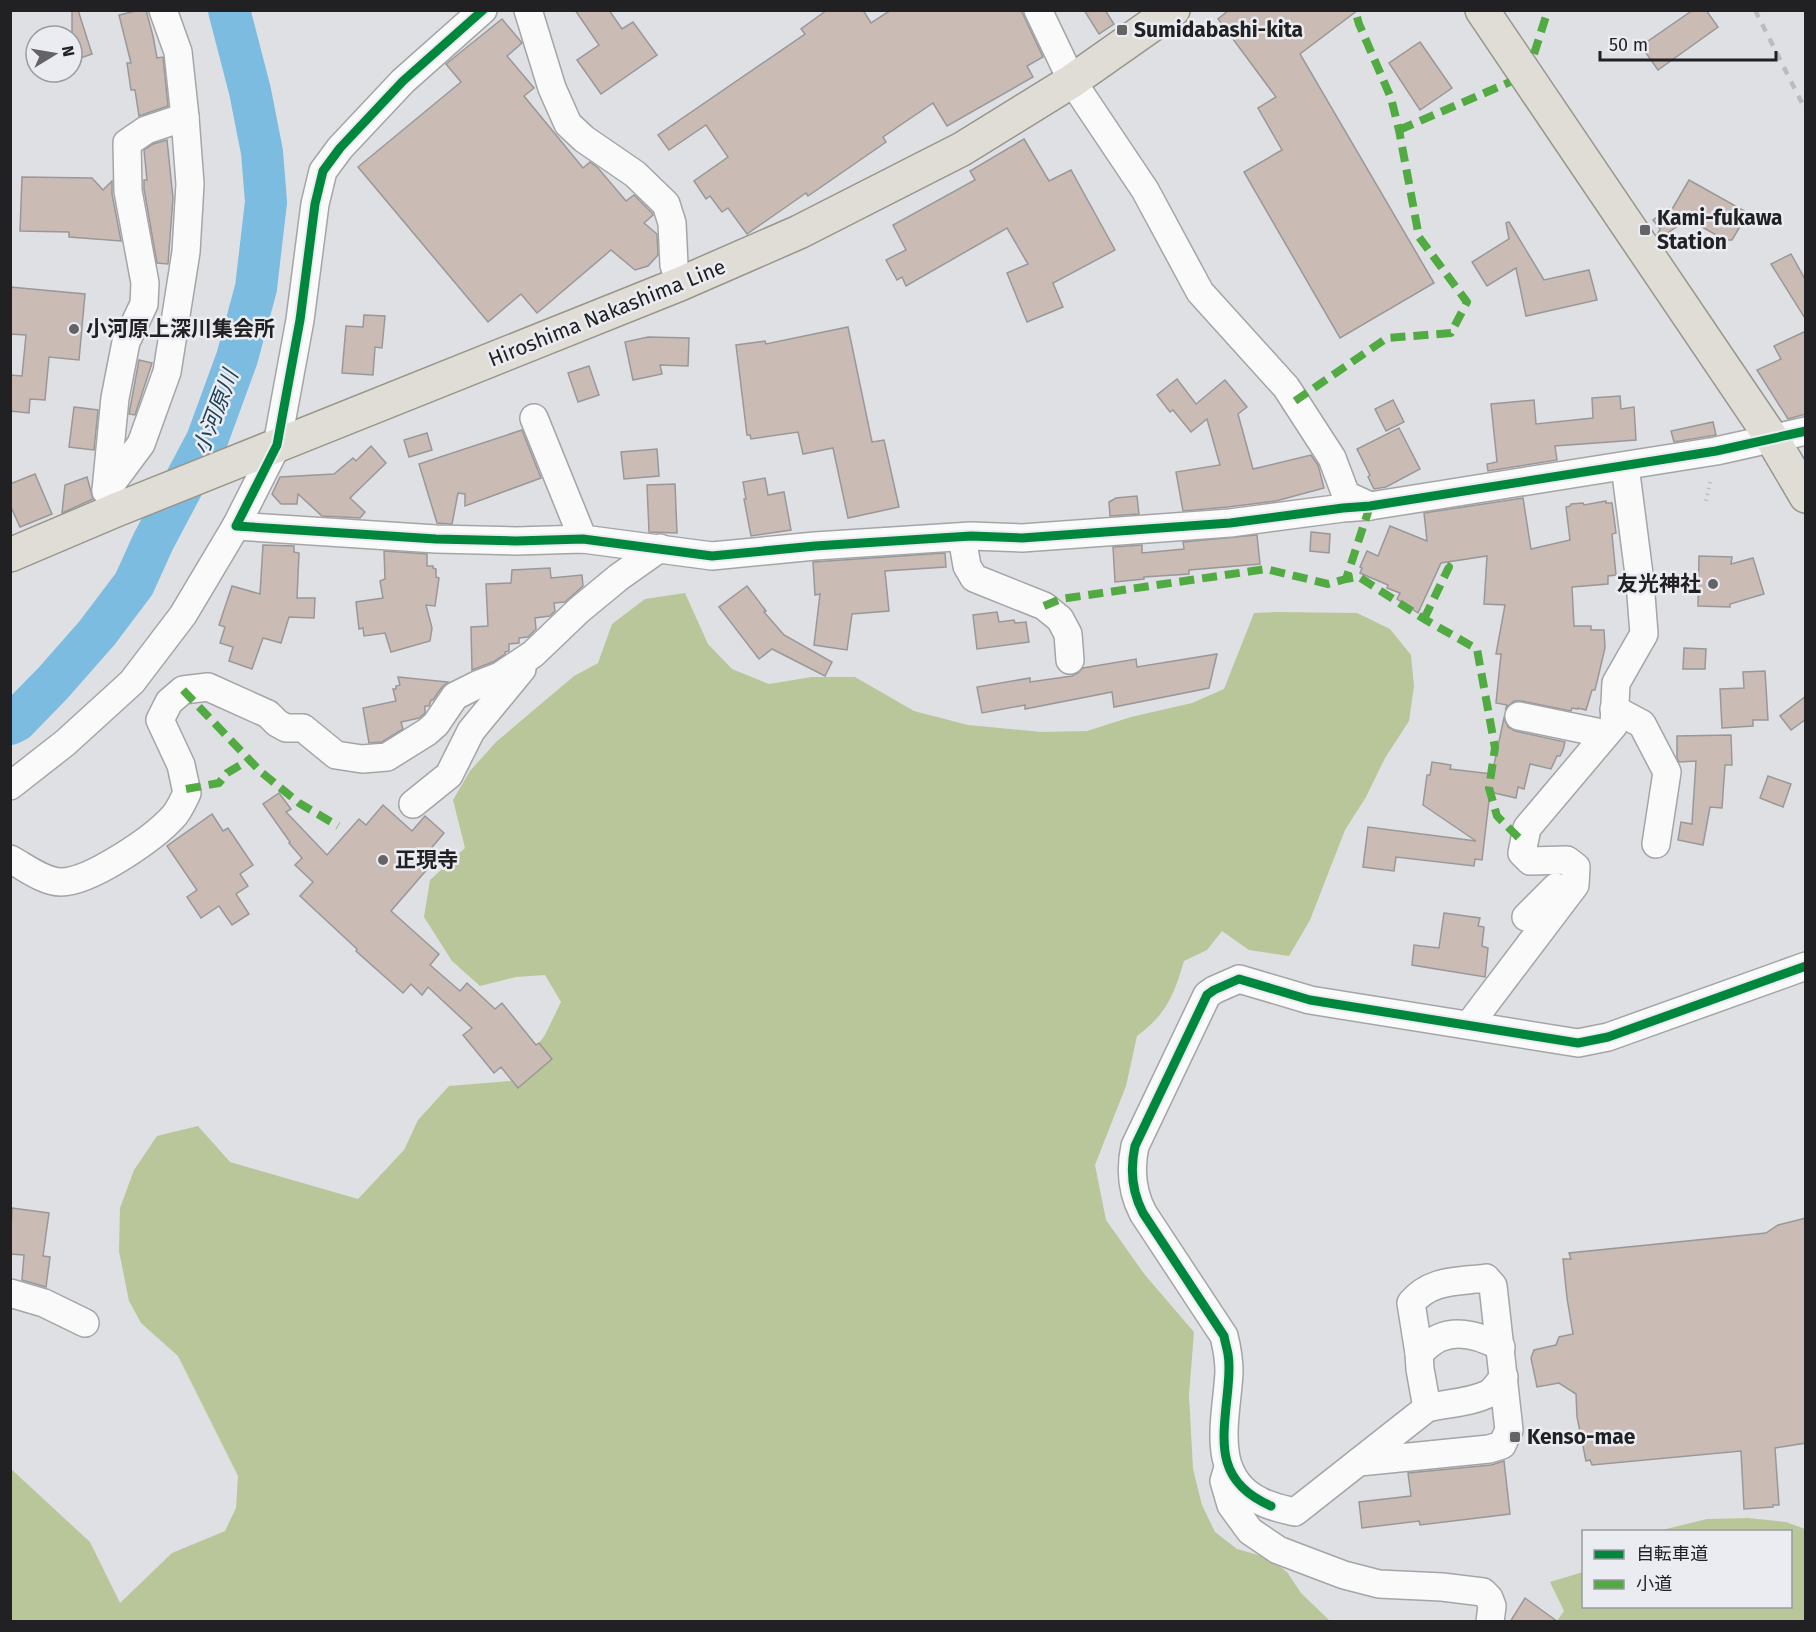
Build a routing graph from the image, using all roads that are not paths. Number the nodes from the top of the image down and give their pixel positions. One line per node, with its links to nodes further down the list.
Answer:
1 (163, 10): 8 (street)
2 (483, 10): 13 (street)
3 (528, 10): 9 (street)
4 (1038, 10): 7 (street)
5 (1173, 10): 7 (main road, Hiroshima Nakashima Line)
6 (1482, 10): 12 (main road)
7 (1072, 81): 9 (main road, Hiroshima Nakashima Line); 17 (street)
8 (185, 117): 16 (street); 16 (street)
9 (680, 284): 13 (main road, Hiroshima Nakashima Line)
10 (534, 418): 20 (street)
11 (1806, 431): 12 (street)
12 (1773, 440): 14 (street); 15 (main road)
13 (267, 450): 16 (main road, Hiroshima Nakashima Line); 18 (street)
14 (1625, 466): 17 (street); 28 (street)
15 (1806, 496)
16 (109, 505): 22 (main road, Hiroshima Nakashima Line)
17 (1370, 506): 19 (street)
18 (236, 526): 20 (street); 25 (street)
19 (962, 537): 21 (street); 24 (street)
20 (582, 539): 21 (street)
21 (660, 548): 23 (street)
22 (10, 555)
23 (548, 639): 27 (street); 30 (street)
24 (1070, 660)
25 (132, 682): 27 (street); 29 (street)
26 (1519, 716): 28 (street)
27 (160, 720): 32 (street)
28 (1610, 721): 31 (street); 33 (street)
29 (10, 786)
30 (413, 804)
31 (1656, 844)
32 (10, 860)
33 (1576, 867): 34 (street); 36 (street)
34 (1526, 917)
35 (1806, 966): 36 (street)
36 (1468, 1024): 44 (street)
37 (10, 1293): 38 (street)
38 (86, 1323)
39 (1501, 1347): 40 (street); 40 (street); 41 (street)
40 (1419, 1353): 42 (street)
41 (1504, 1377): 42 (street); 43 (street)
42 (1427, 1408): 43 (street)
43 (1359, 1462): 44 (street)
44 (1228, 1467): 45 (street)
45 (1490, 1622)

